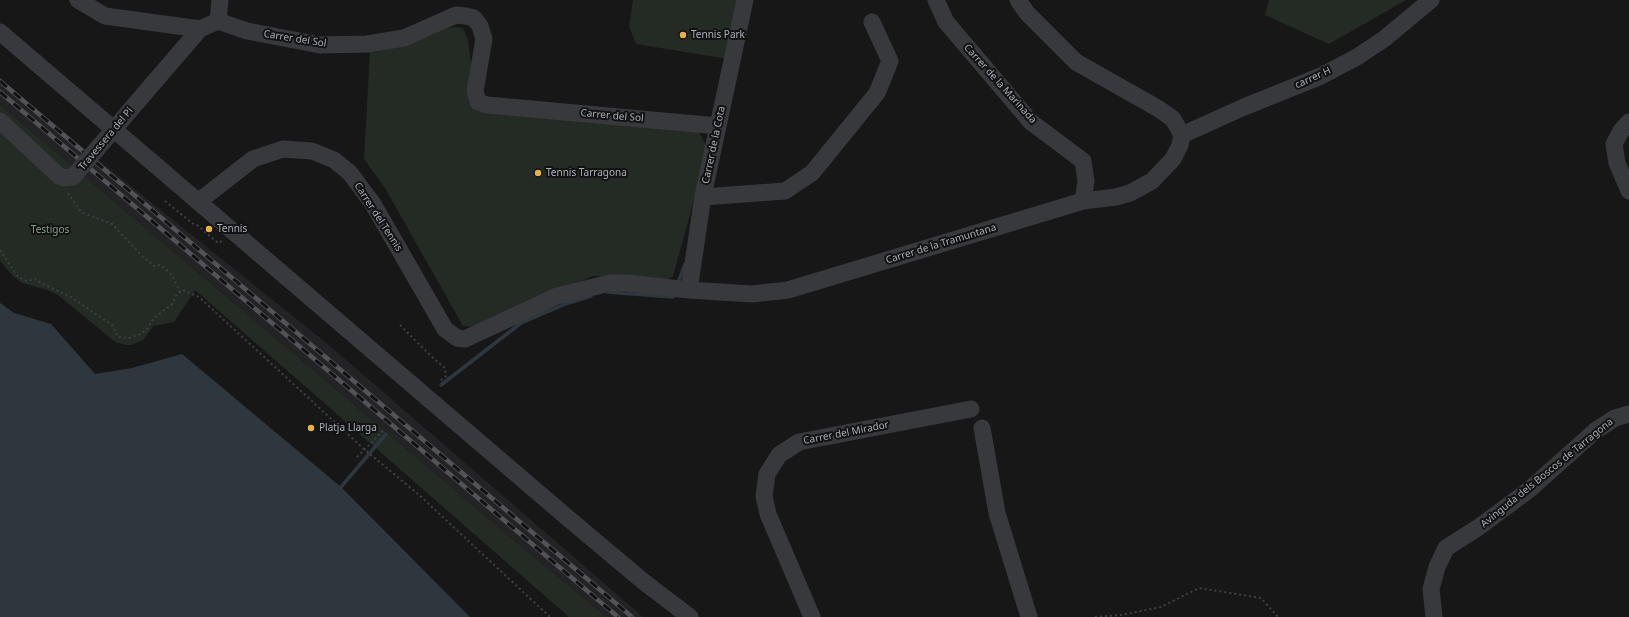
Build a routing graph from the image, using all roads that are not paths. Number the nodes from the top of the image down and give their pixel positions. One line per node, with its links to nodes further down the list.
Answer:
1 (78, 0): 9 (street)
2 (220, 0): 7 (street)
3 (745, 0): 13 (street, Carrer de la Cota)
4 (936, 0): 17 (street, Carrer de la Marinada)
5 (1018, 0): 14 (street)
6 (1431, 0): 14 (street, carrer H)
7 (218, 21): 9 (street); 13 (street, Carrer del Sol)
8 (872, 22): 16 (street)
9 (200, 29): 11 (street, Travessera del Pi, bridge)
10 (0, 32): 18 (street)
11 (0, 121)
12 (1629, 122): 15 (street)
13 (716, 133): 16 (street, Carrer de la Cota)
14 (1182, 135): 17 (street, Carrer de la Tramuntana)
15 (1629, 191)
16 (703, 196): 19 (street, Carrer de la Cota)
17 (1083, 201): 19 (street, Carrer de la Tramuntana)
18 (198, 202): 20 (street, Carrer del Tennis); 24 (street)
19 (680, 289): 20 (street, Carrer de la Tramuntana)
20 (465, 338)
21 (971, 409): 25 (street, Carrer del Mirador)
22 (1629, 414): 27 (street, Avinguda dels Boscos de Tarragona)
23 (982, 428): 26 (street)
24 (690, 617)
25 (812, 617)
26 (1029, 617)
27 (1434, 617)

